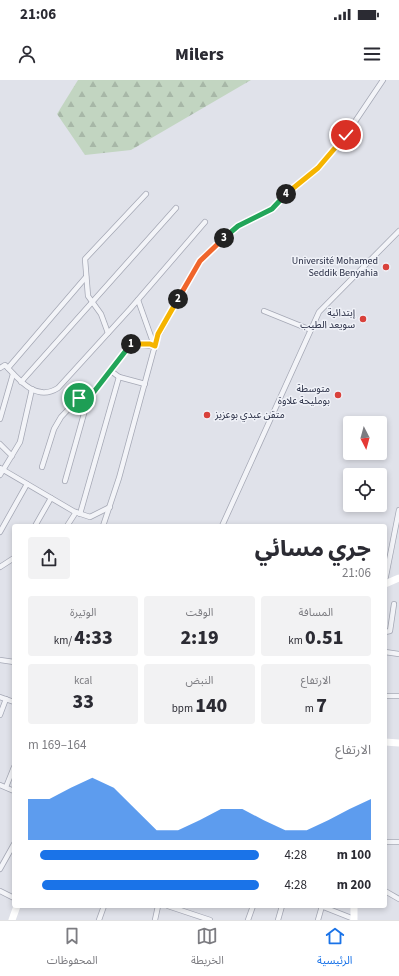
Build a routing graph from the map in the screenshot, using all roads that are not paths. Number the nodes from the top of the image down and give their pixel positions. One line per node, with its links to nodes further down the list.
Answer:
1 (383, 80): 12 (street)
2 (146, 194): 6 (street)
3 (176, 208): 8 (street)
4 (205, 222): 7 (street)
5 (399, 231): 10 (street)
6 (86, 277): 8 (street); 14 (street)
7 (138, 300): 11 (street); 12 (street)
8 (92, 304): 11 (street); 18 (street)
9 (264, 311): 10 (street)
10 (311, 330): 37 (street)
11 (108, 334): 20 (street)
12 (155, 346): 15 (street); 19 (street)
13 (0, 368): 14 (street)
14 (8, 368): 16 (street)
15 (111, 371): 17 (street); 21 (street)
16 (13, 374): 18 (street); 22 (street)
17 (120, 377): 19 (street); 33 (street)
18 (21, 382): 20 (street)
19 (145, 384): 31 (street)
20 (32, 390): 24 (street)
21 (89, 396): 25 (street); 28 (street)
22 (0, 419)
23 (0, 444): 24 (street)
24 (12, 456): 26 (street)
25 (42, 467)
26 (1, 469): 27 (street); 29 (street)
27 (0, 475)
28 (65, 481)
29 (27, 484): 30 (street); 38 (street)
30 (51, 498): 33 (street); 34 (street)
31 (110, 507): 33 (street); 36 (street)
32 (399, 510): 41 (street)
33 (78, 513): 35 (street)
34 (36, 524)
35 (69, 524)
36 (104, 524)
37 (223, 524)
38 (0, 532)
39 (12, 559): 40 (street)
40 (0, 567)
41 (387, 573)
42 (399, 578): 43 (main road)
43 (387, 582)
44 (394, 604): 45 (street)
45 (387, 632)
46 (387, 652): 47 (street)
47 (399, 654)
48 (0, 660): 49 (street)
49 (12, 662)
50 (387, 696): 51 (street)
51 (399, 696)
52 (0, 697): 53 (street)
53 (6, 699): 54 (street); 55 (street)
54 (12, 701)
55 (0, 715)
56 (387, 742): 57 (main road)
57 (399, 743)
58 (12, 772): 60 (street)
59 (0, 784): 60 (street)
60 (6, 787): 61 (street)
61 (12, 790)
62 (387, 842): 63 (street)
63 (399, 842)
64 (12, 848): 65 (street)
65 (0, 870)
66 (0, 891): 68 (street)
67 (387, 892): 69 (street)
68 (12, 897)
69 (399, 898)
70 (16, 908): 81 (main road)
71 (103, 908): 82 (street)
72 (158, 908): 83 (street)
73 (173, 908): 79 (street)
74 (252, 908): 85 (street)
75 (281, 908): 86 (street)
76 (321, 908): 87 (street)
77 (326, 908): 80 (street)
78 (354, 908): 80 (main road)
79 (196, 918): 84 (street)
80 (354, 919)
81 (12, 920)
82 (99, 920)
83 (155, 920)
84 (210, 920)
85 (248, 920)
86 (278, 920)
87 (318, 920)

